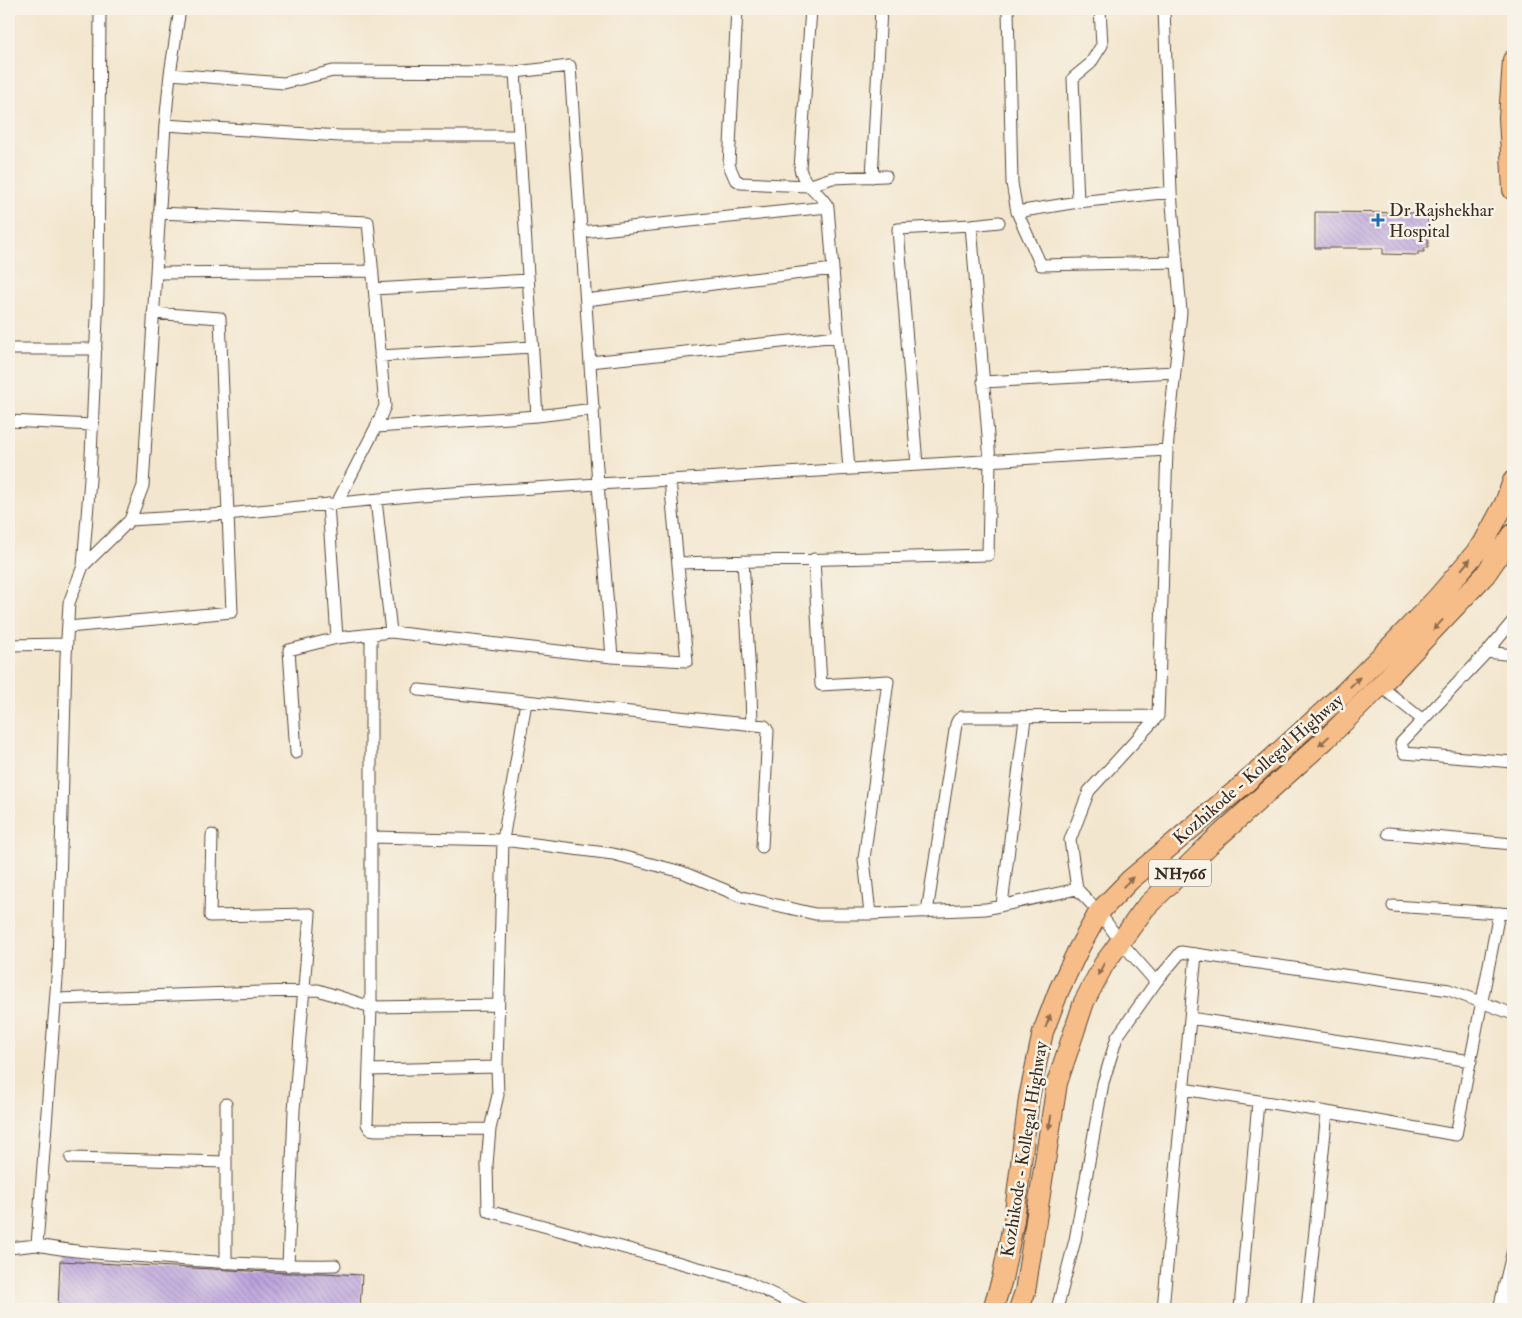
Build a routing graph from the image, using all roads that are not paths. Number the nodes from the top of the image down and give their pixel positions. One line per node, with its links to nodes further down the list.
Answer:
1 (100, 9): 36 (street)
2 (180, 9): 11 (street)
3 (737, 9): 16 (street)
4 (811, 9): 16 (street)
5 (881, 9): 15 (street)
6 (1008, 9): 21 (street)
7 (1100, 9): 19 (street)
8 (1164, 9): 18 (street)
9 (1513, 60): 17 (highway)
10 (514, 72): 11 (street); 13 (street); 25 (street)
11 (170, 74): 12 (street)
12 (165, 125): 13 (street); 22 (street)
13 (518, 136): 30 (street)
14 (886, 176): 15 (street)
15 (872, 177): 16 (street)
16 (808, 186): 20 (street)
17 (1513, 190)
18 (1171, 192): 19 (street); 26 (street)
19 (1078, 202): 21 (street)
20 (828, 206): 25 (street); 27 (street)
21 (1017, 212): 26 (street)
22 (159, 213): 28 (street); 29 (street)
23 (999, 222): 24 (street)
24 (971, 225): 41 (street); 49 (street)
25 (581, 232): 32 (street)
26 (1178, 262): 40 (street)
27 (833, 269): 32 (street); 34 (street)
28 (373, 271): 29 (street); 31 (street)
29 (156, 273): 33 (street)
30 (528, 280): 31 (street); 35 (street)
31 (374, 289): 38 (street)
32 (586, 300): 39 (street)
33 (153, 313): 56 (street); 57 (street)
34 (838, 336): 39 (street); 50 (street)
35 (532, 347): 38 (street); 43 (street)
36 (96, 349): 37 (street); 45 (street)
37 (9, 350)
38 (380, 356): 46 (street)
39 (590, 362): 42 (street)
40 (1175, 372): 41 (street); 47 (street)
41 (983, 382): 48 (street)
42 (594, 410): 43 (street); 53 (street)
43 (537, 416): 46 (street)
44 (9, 421): 45 (street)
45 (93, 425): 63 (street)
46 (376, 427): 55 (street)
47 (1167, 450): 48 (street); 77 (street)
48 (990, 461): 49 (street); 60 (street)
49 (917, 465): 50 (street)
50 (848, 469): 51 (street)
51 (670, 480): 53 (street); 62 (street)
52 (1513, 481): 93 (highway, Kozhikode - Kollegal Highway, one-way to 52)
53 (598, 484): 54 (street); 73 (street)
54 (376, 500): 55 (street); 66 (street)
55 (332, 504): 56 (street); 68 (street)
56 (227, 514): 57 (street); 65 (street)
57 (130, 520): 63 (street)
58 (1513, 534): 59 (highway, Kozhikode - Kollegal Highway / NH766)
59 (1506, 555): 74 (highway, Kozhikode - Kollegal Highway / NH766, one-way to 74)
60 (814, 559): 61 (street); 95 (street)
61 (743, 561): 62 (street); 80 (street)
62 (678, 563): 73 (street)
63 (83, 566): 65 (street)
64 (1513, 621): 71 (street)
65 (68, 627): 69 (street)
66 (391, 632): 67 (street); 73 (street)
67 (371, 634): 68 (street); 85 (street)
68 (337, 638): 81 (street)
69 (66, 644): 70 (street); 101 (street)
70 (9, 645)
71 (1486, 652): 72 (street); 79 (street)
72 (1513, 655)
73 (612, 657)
74 (1380, 686): 79 (street); 97 (highway, Kozhikode - Kollegal Highway / NH766, one-way to 97)
75 (419, 690): 76 (street)
76 (526, 702): 80 (street); 86 (street)
77 (1158, 716): 78 (street); 89 (street)
78 (1025, 718): 90 (street); 92 (street)
79 (1422, 720): 82 (street)
80 (752, 724): 88 (street)
81 (296, 753)
82 (1513, 762)
83 (1388, 833): 87 (street)
84 (212, 835): 100 (street)
85 (372, 837): 86 (street); 104 (street)
86 (503, 840): 95 (street); 103 (street)
87 (1513, 844)
88 (762, 847)
89 (1077, 889): 90 (street); 93 (street)
90 (1002, 905): 92 (street)
91 (1393, 906): 94 (street)
92 (927, 912): 95 (street)
93 (1099, 912): 97 (street); 124 (highway, Kozhikode - Kollegal Highway, one-way to 93)
94 (1499, 913): 96 (street); 102 (street)
95 (870, 914)
96 (1513, 914)
97 (1120, 941): 99 (street); 125 (highway, Kozhikode - Kollegal Highway / NH766, one-way to 125)
98 (1196, 954): 99 (street); 102 (street); 106 (street)
99 (1156, 982): 126 (street)
100 (304, 990): 101 (street); 104 (street); 122 (street)
101 (56, 999): 117 (street)
102 (1481, 1002): 105 (street); 107 (street)
103 (498, 1005): 104 (street); 108 (street)
104 (371, 1007): 109 (street)
105 (1513, 1014)
106 (1190, 1018): 107 (street); 110 (street)
107 (1471, 1061): 113 (street)
108 (497, 1066): 109 (street); 114 (street)
109 (369, 1070): 114 (street)
110 (1183, 1089): 111 (street); 127 (street)
111 (1258, 1102): 113 (street); 128 (street)
112 (226, 1104): 116 (street)
113 (1327, 1112): 129 (street)
114 (490, 1129): 123 (street)
115 (71, 1158): 116 (street)
116 (226, 1162): 120 (street)
117 (37, 1245): 118 (street); 120 (street)
118 (9, 1248)
119 (1513, 1256): 130 (street)
120 (226, 1263): 122 (street)
121 (335, 1265): 122 (street)
122 (288, 1266)
123 (804, 1309)
124 (993, 1309)
125 (1019, 1309)
126 (1057, 1309)
127 (1163, 1309)
128 (1240, 1309)
129 (1306, 1309)
130 (1499, 1309)

